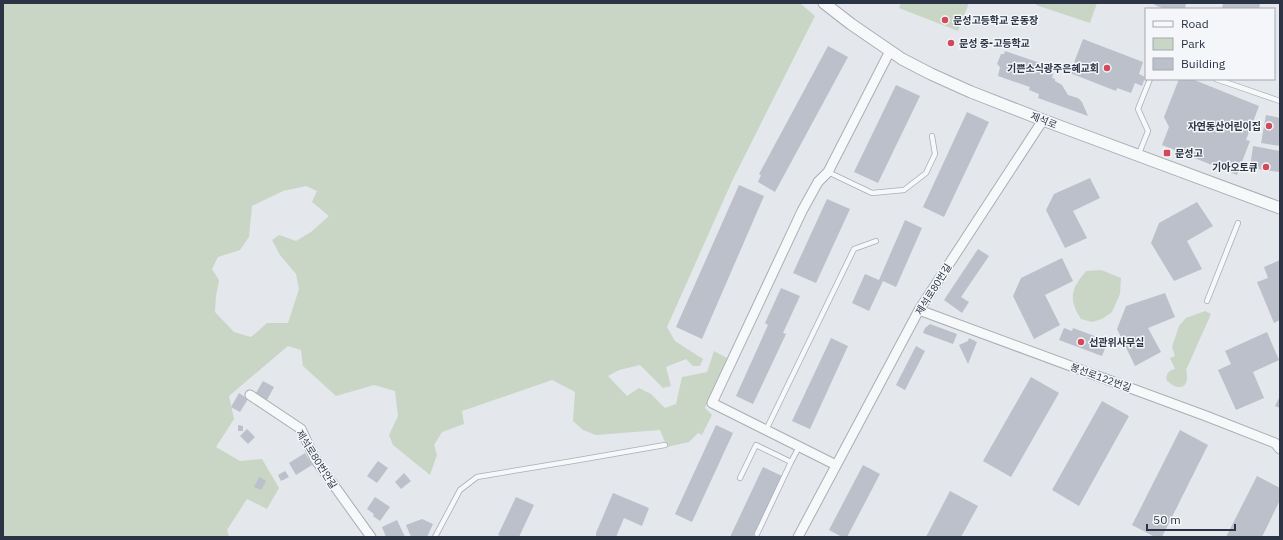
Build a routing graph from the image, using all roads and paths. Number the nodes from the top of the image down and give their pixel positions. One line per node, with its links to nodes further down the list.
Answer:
1 (824, 3): 2 (street, 제석로)
2 (890, 51): 6 (street, 제석로); 9 (street)
3 (1150, 80): 8 (lane)
4 (1219, 80): 5 (lane)
5 (1280, 101)
6 (1043, 120): 8 (street, 제석로); 14 (street, 제석로80번길)
7 (932, 136): 9 (lane)
8 (1138, 156): 10 (street, 제석로)
9 (828, 172): 16 (street)
10 (1280, 208)
11 (1238, 223): 13 (lane)
12 (876, 241): 16 (lane)
13 (1207, 301)
14 (919, 310): 19 (street, 봉선로122번길); 21 (street, 제석로80번길)
15 (250, 395): 24 (street, 제석로80번안길)
16 (766, 430): 18 (street)
17 (665, 444): 25 (lane)
18 (799, 447): 20 (lane); 21 (street)
19 (1280, 449)
20 (791, 462): 22 (lane); 23 (lane)
21 (836, 465): 26 (street, 제석로80번길)
22 (740, 478)
23 (757, 534)
24 (371, 537)
25 (435, 537)
26 (798, 537)

